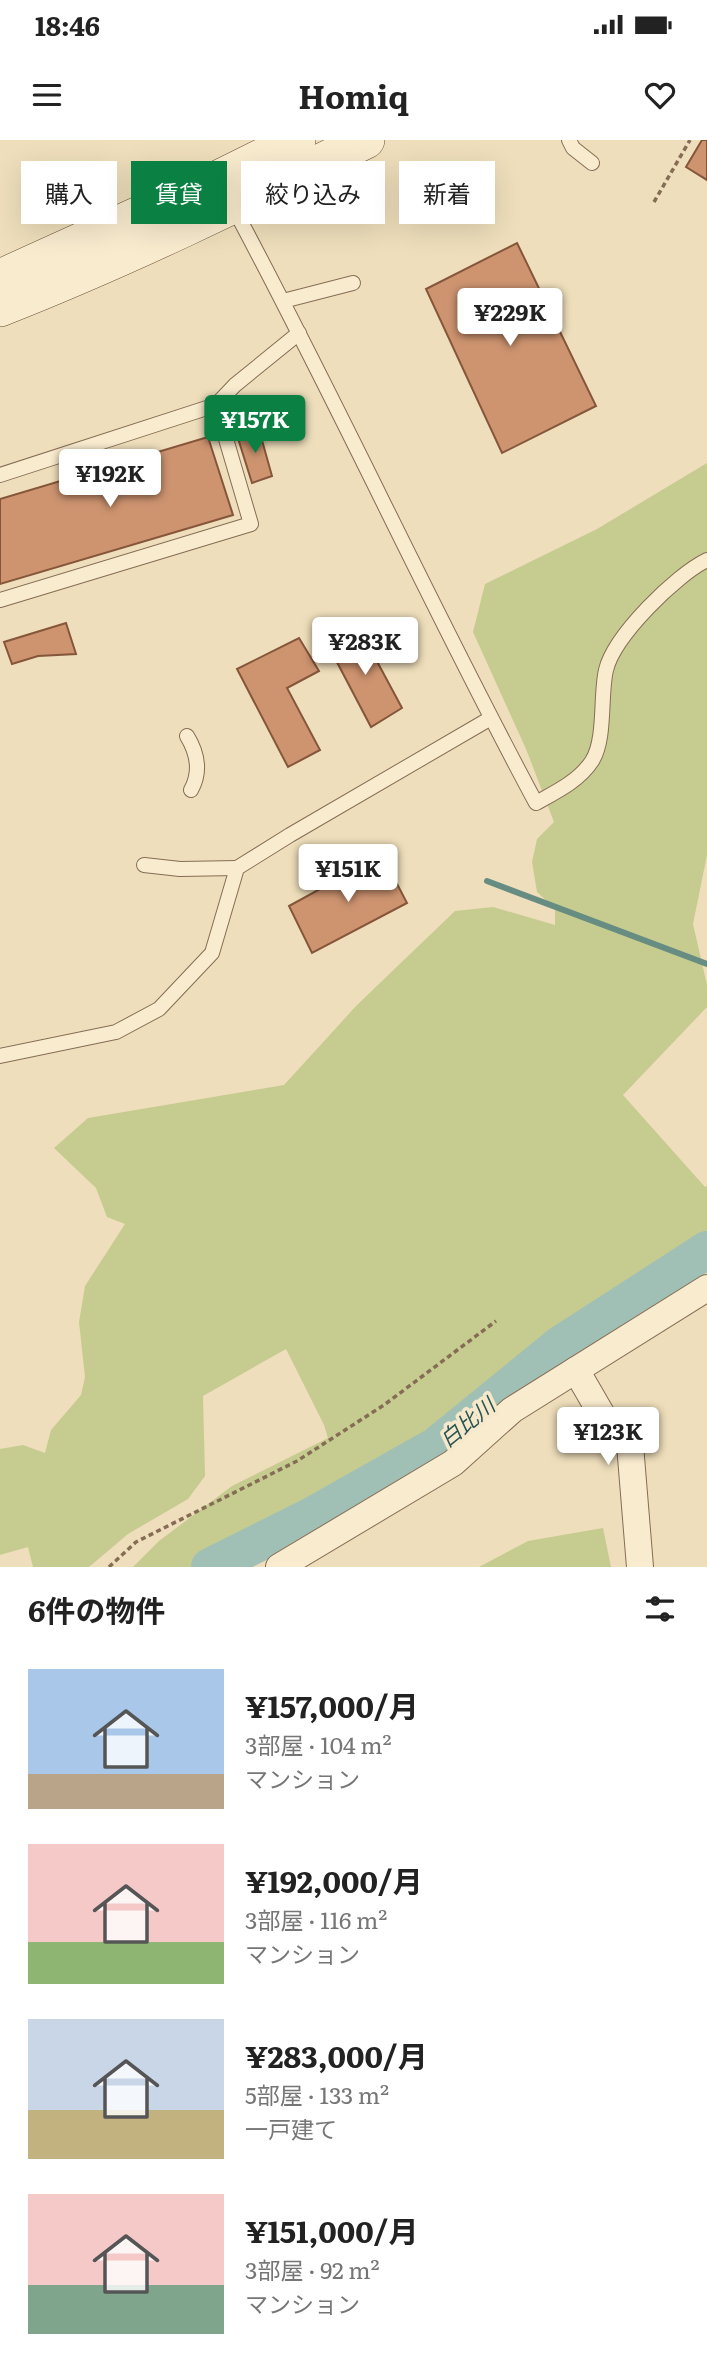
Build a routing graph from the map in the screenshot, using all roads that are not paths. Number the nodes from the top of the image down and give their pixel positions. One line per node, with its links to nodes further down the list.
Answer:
1 (297, 140): 5 (main road)
2 (366, 140): 6 (main road)
3 (569, 140): 4 (lane)
4 (592, 163)
5 (227, 192)
6 (227, 192)
7 (227, 197): 12 (lane)
8 (143, 224): 10 (main road)
9 (171, 224): 13 (main road)
10 (0, 278)
11 (353, 283): 12 (lane)
12 (283, 301): 14 (lane)
13 (0, 308)
14 (299, 333): 15 (lane); 19 (lane)
15 (216, 405): 16 (lane); 18 (lane)
16 (0, 475)
17 (707, 560): 19 (lane)
18 (0, 600)
19 (491, 719): 23 (lane)
20 (187, 736): 21 (lane)
21 (191, 790)
22 (144, 865): 23 (lane)
23 (237, 869): 24 (lane)
24 (0, 1056)
25 (707, 1288): 26 (street)
26 (576, 1370): 27 (street); 28 (street)
27 (279, 1567)
28 (640, 1567)

